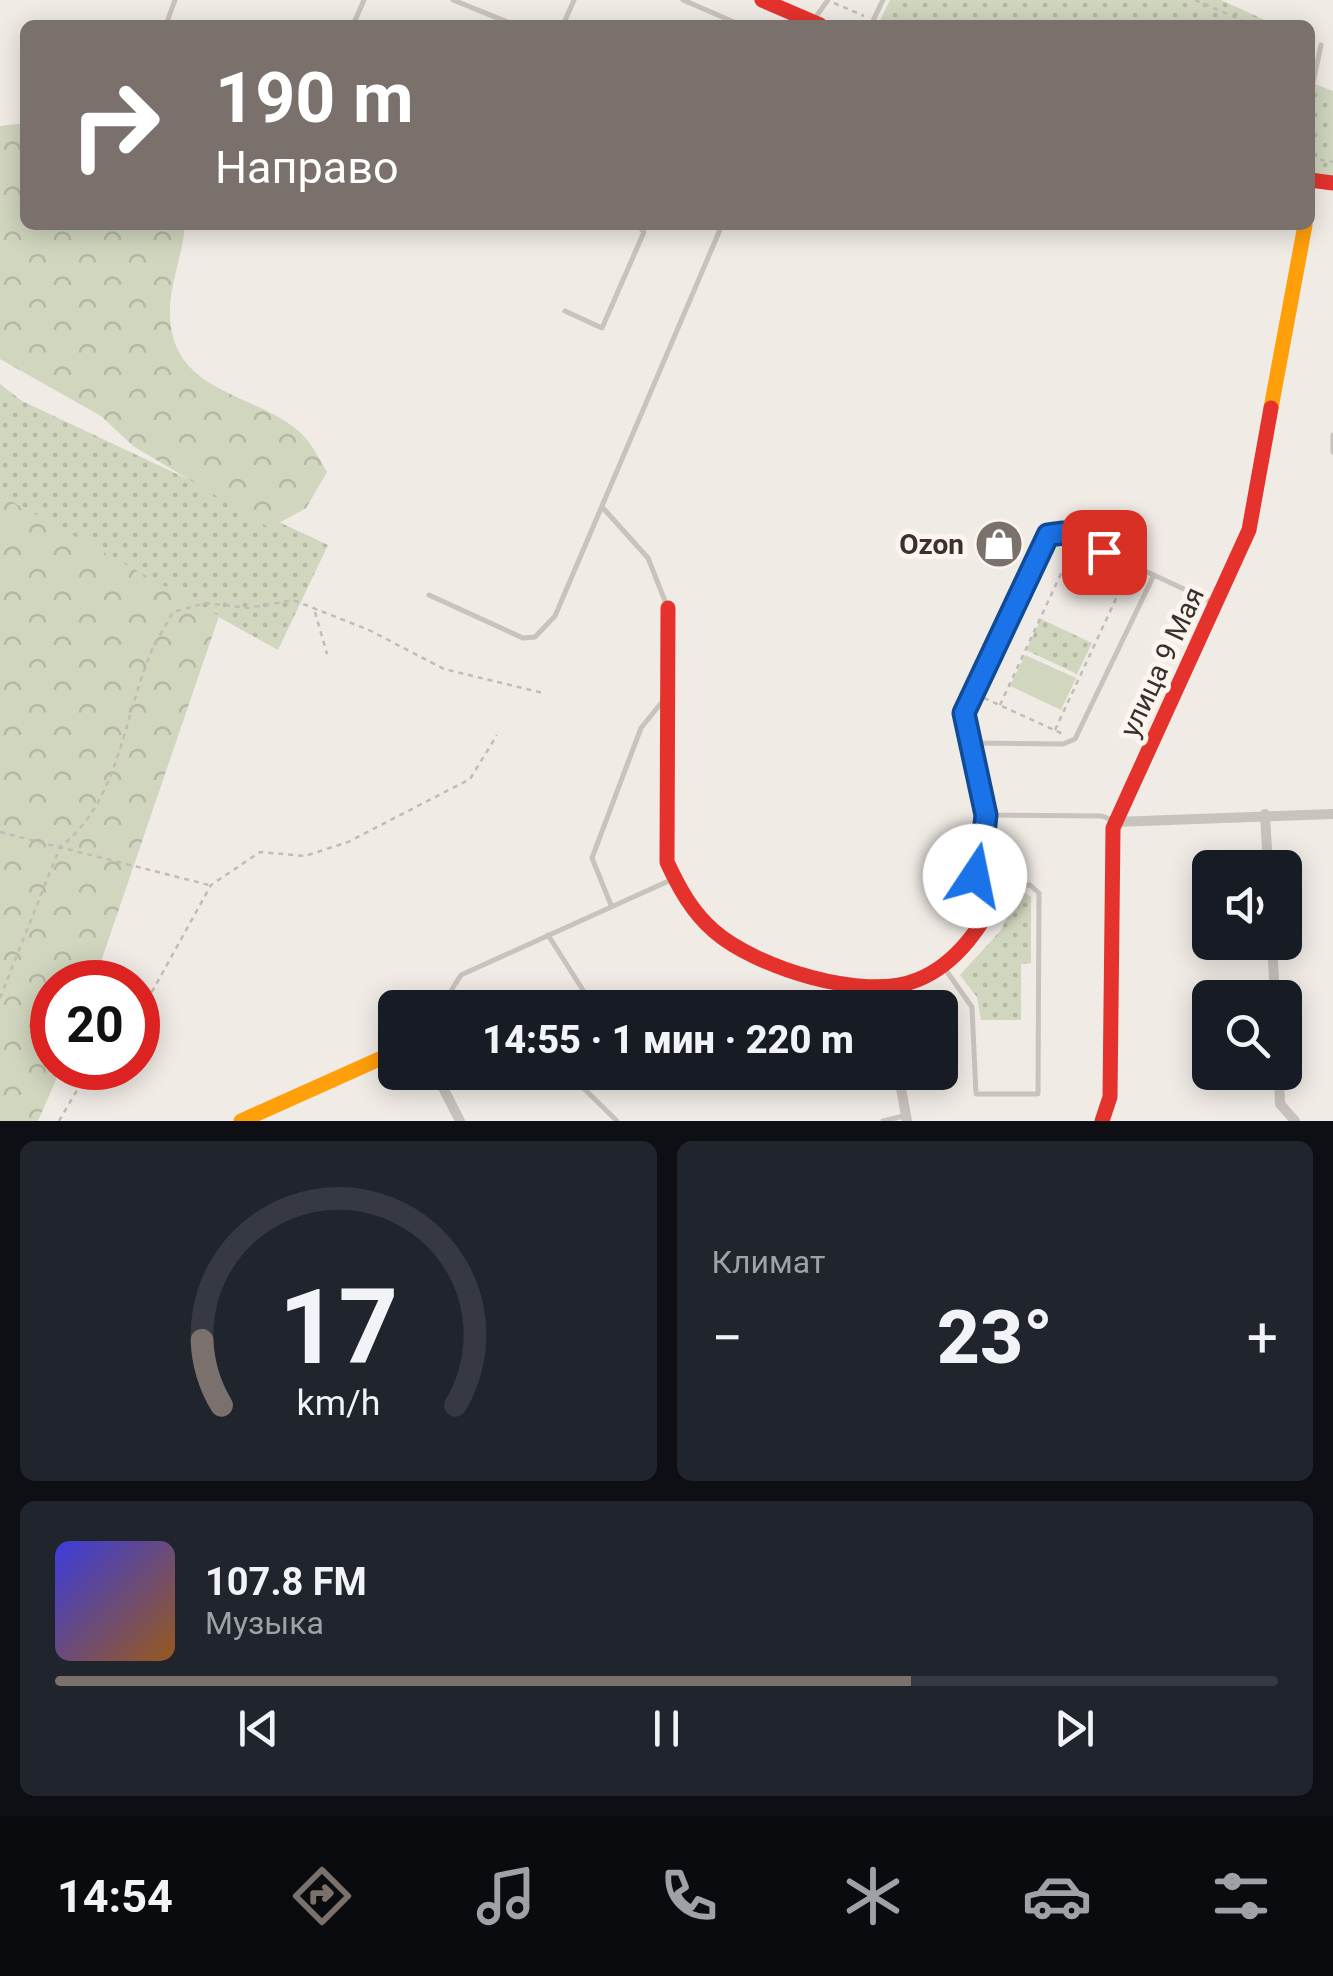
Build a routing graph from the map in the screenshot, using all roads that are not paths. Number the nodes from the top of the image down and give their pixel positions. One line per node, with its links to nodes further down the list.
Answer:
1 (453, 0): 4 (lane)
2 (683, 0): 5 (lane)
3 (762, 0): 6 (street)
4 (503, 20)
5 (729, 20)
6 (805, 20)
7 (1321, 45): 8 (lane)
8 (1315, 73)
9 (642, 230): 12 (lane)
10 (720, 230): 15 (lane)
11 (1304, 230): 18 (street, улица 9 Мая)
12 (564, 311)
13 (1333, 435): 14 (lane)
14 (1333, 452)
15 (604, 509): 17 (lane); 19 (lane)
16 (1154, 575): 18 (lane); 21 (lane); 21 (lane)
17 (429, 596)
18 (1217, 604): 25 (street, улица 9 Мая)
19 (668, 608): 20 (street)
20 (668, 696): 28 (street); 31 (lane)
21 (972, 743): 24 (lane)
22 (1265, 814): 23 (street); 25 (street); 26 (street)
23 (1333, 814)
24 (986, 815): 25 (lane); 27 (lane)
25 (1115, 822): 48 (street, улица 9 Мая)
26 (1267, 850)
27 (980, 872): 29 (lane); 30 (lane)
28 (673, 879): 31 (lane); 34 (street)
29 (1002, 885): 33 (street); 33 (lane)
30 (956, 902)
31 (612, 906): 32 (lane)
32 (548, 936): 35 (lane); 36 (lane)
33 (941, 964): 34 (street)
34 (883, 984): 37 (street)
35 (451, 990)
36 (583, 990)
37 (884, 990)
38 (378, 1060): 44 (street)
39 (444, 1090): 45 (street)
40 (586, 1090): 46 (lane)
41 (902, 1090): 43 (street)
42 (1279, 1090): 49 (street)
43 (907, 1118): 47 (lane)
44 (241, 1121)
45 (460, 1121)
46 (617, 1121)
47 (883, 1121)
48 (1102, 1121)
49 (1296, 1121)

